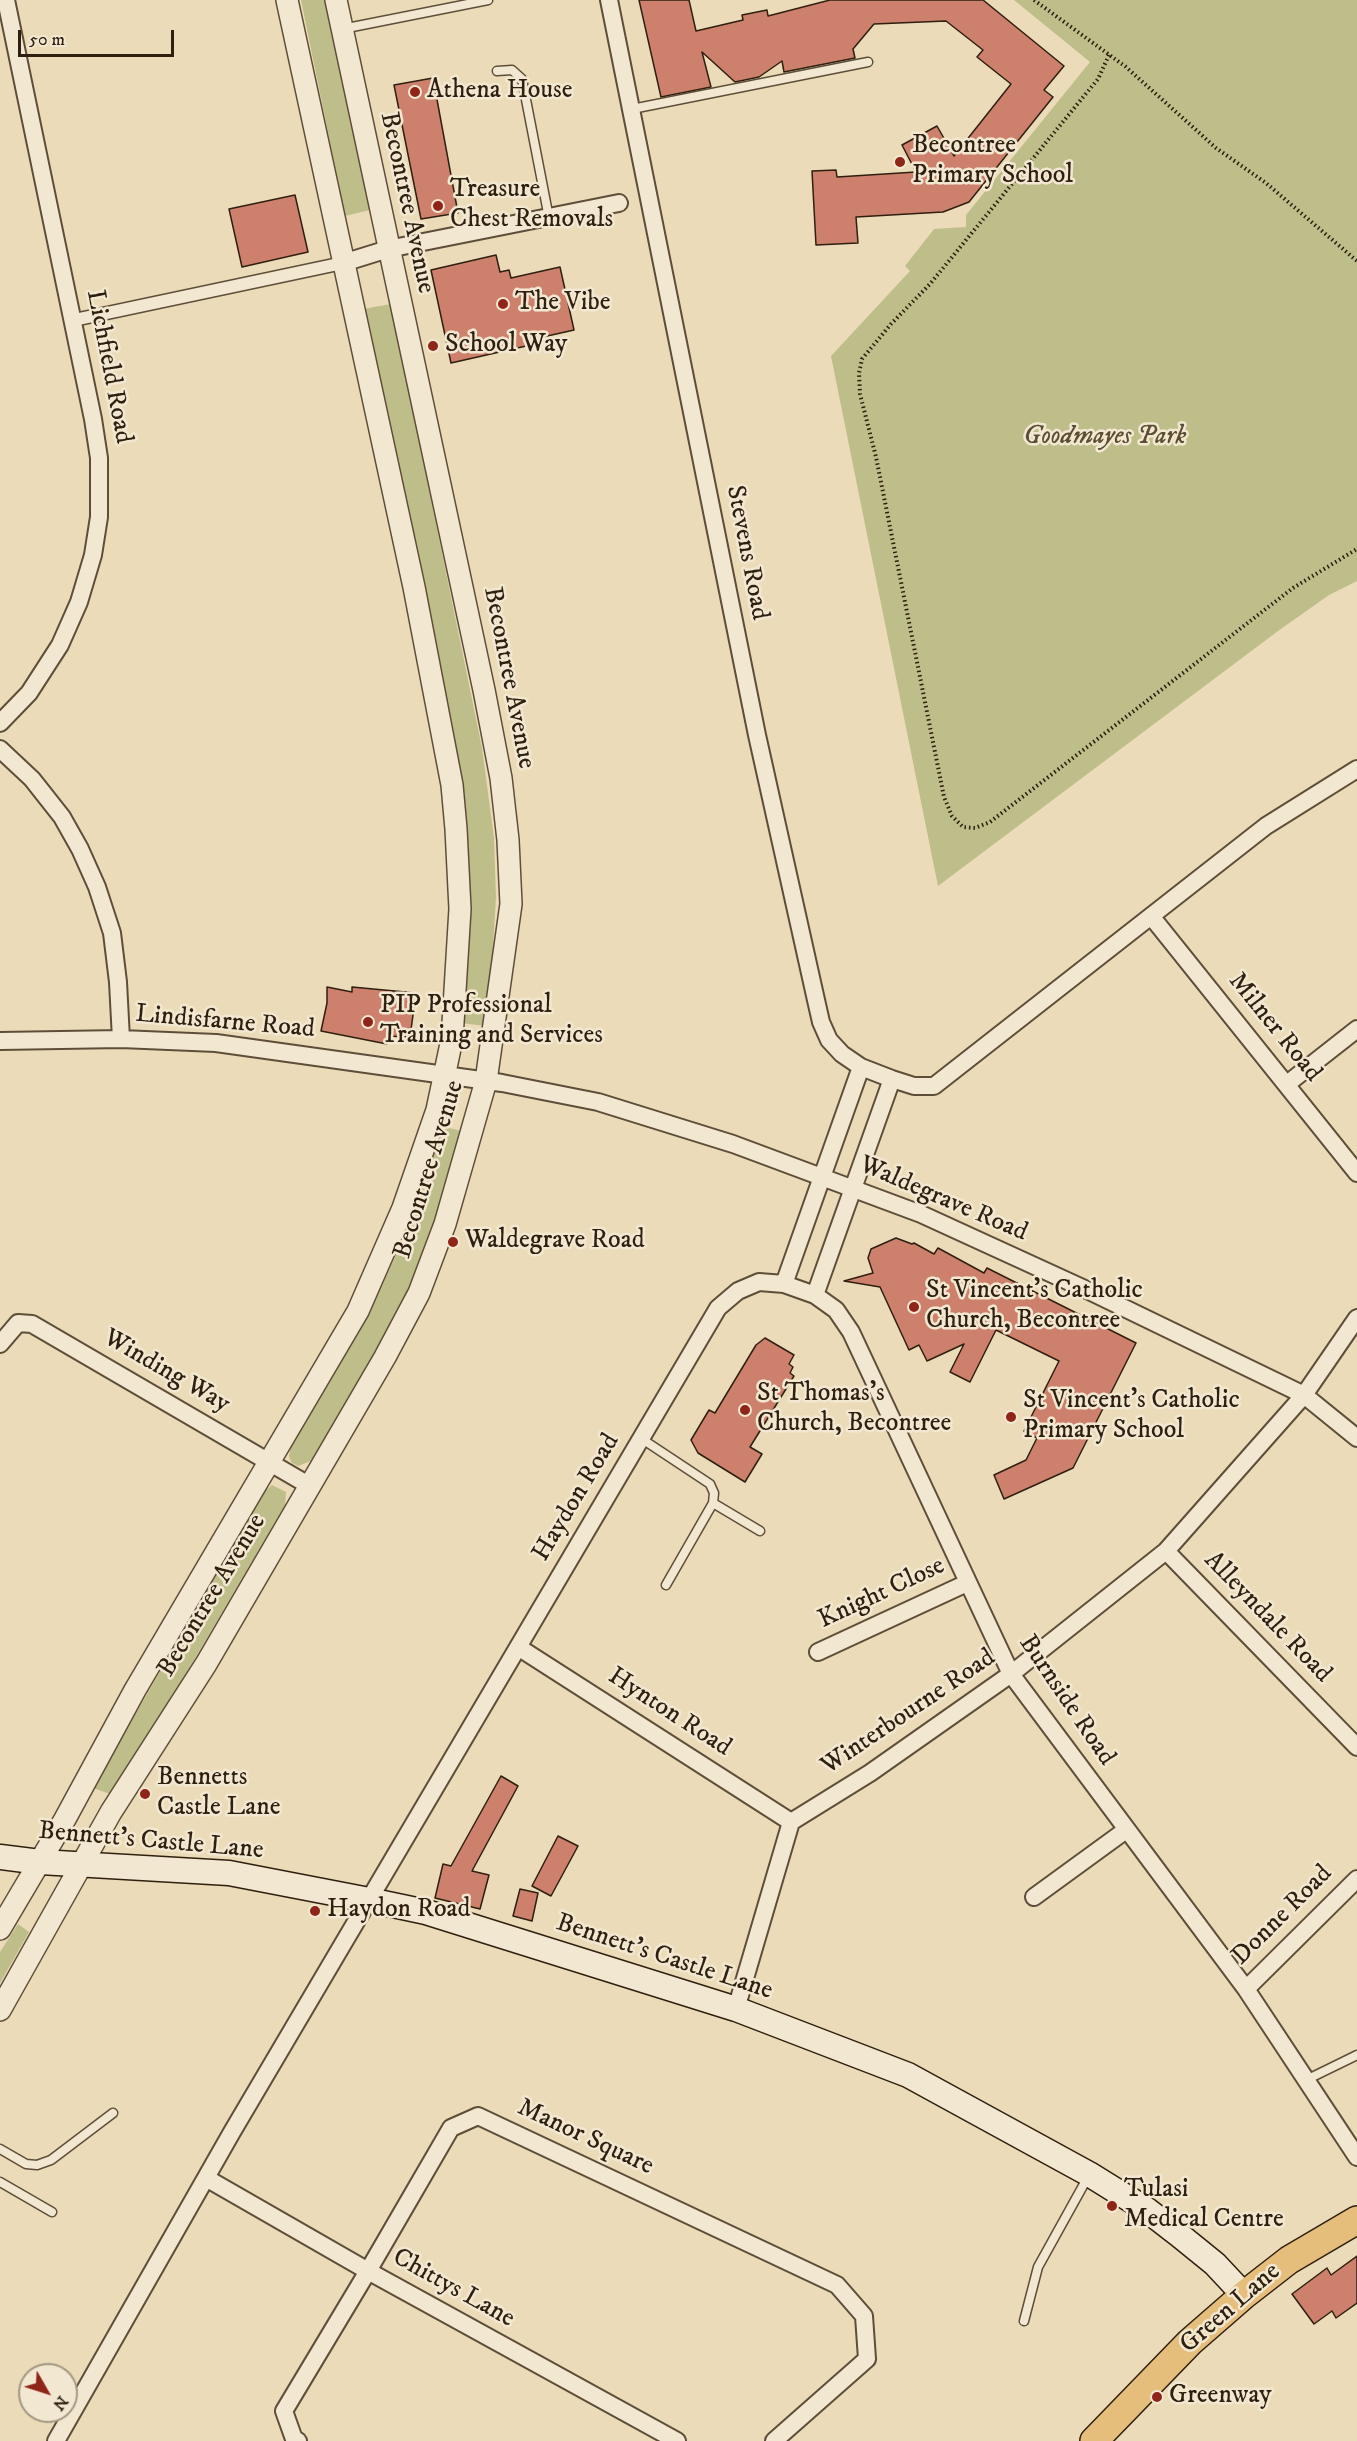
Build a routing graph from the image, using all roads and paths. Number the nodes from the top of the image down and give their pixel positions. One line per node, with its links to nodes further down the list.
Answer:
1 (6, 0): 17 (street, Lichfield Road)
2 (287, 0): 16 (street, Becontree Avenue)
3 (336, 0): 7 (street, Becontree Avenue)
4 (488, 0): 7 (lane)
5 (609, 0): 11 (street, Stevens Road)
6 (1034, 0): 8 (path)
7 (342, 29): 14 (street, Becontree Avenue)
8 (1109, 54): 15 (path); 18 (path)
9 (868, 62): 11 (lane)
10 (497, 71): 13 (lane)
11 (632, 109): 26 (street, Stevens Road)
12 (619, 203): 13 (street)
13 (549, 218): 14 (street)
14 (388, 249): 16 (street); 29 (street, Becontree Avenue)
15 (1357, 261)
16 (343, 263): 17 (street); 27 (street, Becontree Avenue)
17 (74, 320): 19 (street, Lichfield Road)
18 (1357, 549)
19 (0, 723)
20 (0, 749): 24 (street)
21 (1357, 769): 22 (street, Stevens Road)
22 (1151, 916): 28 (street, Stevens Road); 30 (street, Milner Road)
23 (1357, 1029): 30 (street)
24 (121, 1040): 25 (street, Lindisfarne Road); 27 (street, Lindisfarne Road)
25 (0, 1041)
26 (861, 1067): 28 (street, Stevens Road); 32 (street)
27 (445, 1074): 29 (street, Waldegrave Road); 42 (street, Becontree Avenue)
28 (892, 1079): 33 (street)
29 (486, 1081): 32 (street, Waldegrave Road); 43 (street, Becontree Avenue)
30 (1287, 1084): 31 (street, Milner Road)
31 (1357, 1173)
32 (822, 1178): 33 (street, Waldegrave Road); 35 (street)
33 (853, 1189): 36 (street); 39 (street, Waldegrave Road)
34 (759, 1282): 35 (street, Burnside Road); 41 (street, Haydon Road)
35 (784, 1284): 36 (street, Burnside Road)
36 (815, 1295): 47 (street, Burnside Road)
37 (1357, 1318): 39 (street, Winterbourne Road)
38 (0, 1344): 42 (street, Winding Way)
39 (1304, 1395): 40 (street, Waldegrave Road); 46 (street, Winterbourne Road)
40 (1357, 1438)
41 (642, 1439): 44 (lane); 49 (street, Haydon Road)
42 (269, 1463): 43 (street, Winding Way); 56 (street, Becontree Avenue)
43 (310, 1486): 57 (street, Becontree Avenue)
44 (713, 1503): 45 (lane); 48 (lane)
45 (760, 1531)
46 (1166, 1551): 51 (street, Winterbourne Road); 52 (street, Alleyndale Road)
47 (967, 1583): 50 (street, Knight Close); 51 (street, Burnside Road)
48 (666, 1585)
49 (518, 1647): 53 (street, Hynton Road); 60 (street, Haydon Road)
50 (818, 1652)
51 (1011, 1674): 53 (street, Winterbourne Road); 54 (street, Burnside Road)
52 (1357, 1747)
53 (791, 1822): 63 (street)
54 (1126, 1830): 59 (street); 62 (street, Burnside Road)
55 (0, 1857): 56 (main road, Bennett's Castle Lane)
56 (40, 1862): 57 (main road, Bennett's Castle Lane); 61 (street, Becontree Avenue)
57 (82, 1863): 60 (main road, Bennett's Castle Lane); 64 (street, Becontree Avenue)
58 (1357, 1879): 62 (street, Donne Road)
59 (1034, 1897)
60 (369, 1900): 63 (main road, Bennett's Castle Lane); 71 (street, Haydon Road)
61 (0, 1929)
62 (1246, 1989): 66 (street, Burnside Road)
63 (736, 2009): 70 (main road, Bennett's Castle Lane)
64 (0, 2010)
65 (1357, 2055): 66 (lane)
66 (1306, 2080): 69 (street, Burnside Road)
67 (113, 2113): 68 (lane)
68 (0, 2148)
69 (1357, 2157)
70 (1089, 2174): 76 (main road, Bennett's Castle Lane); 77 (lane)
71 (206, 2178): 75 (street, Chittys Lane); 78 (street, Haydon Road)
72 (0, 2182): 73 (lane)
73 (52, 2212)
74 (1357, 2220): 76 (main road, Green Lane)
75 (368, 2271): 79 (street, Manor Square); 80 (street, Chittys Lane); 81 (street, Manor Square)
76 (1244, 2295): 82 (main road, Green Lane)
77 (1024, 2321)
78 (56, 2441)
79 (298, 2441)
80 (677, 2441)
81 (774, 2441)
82 (1094, 2441)

